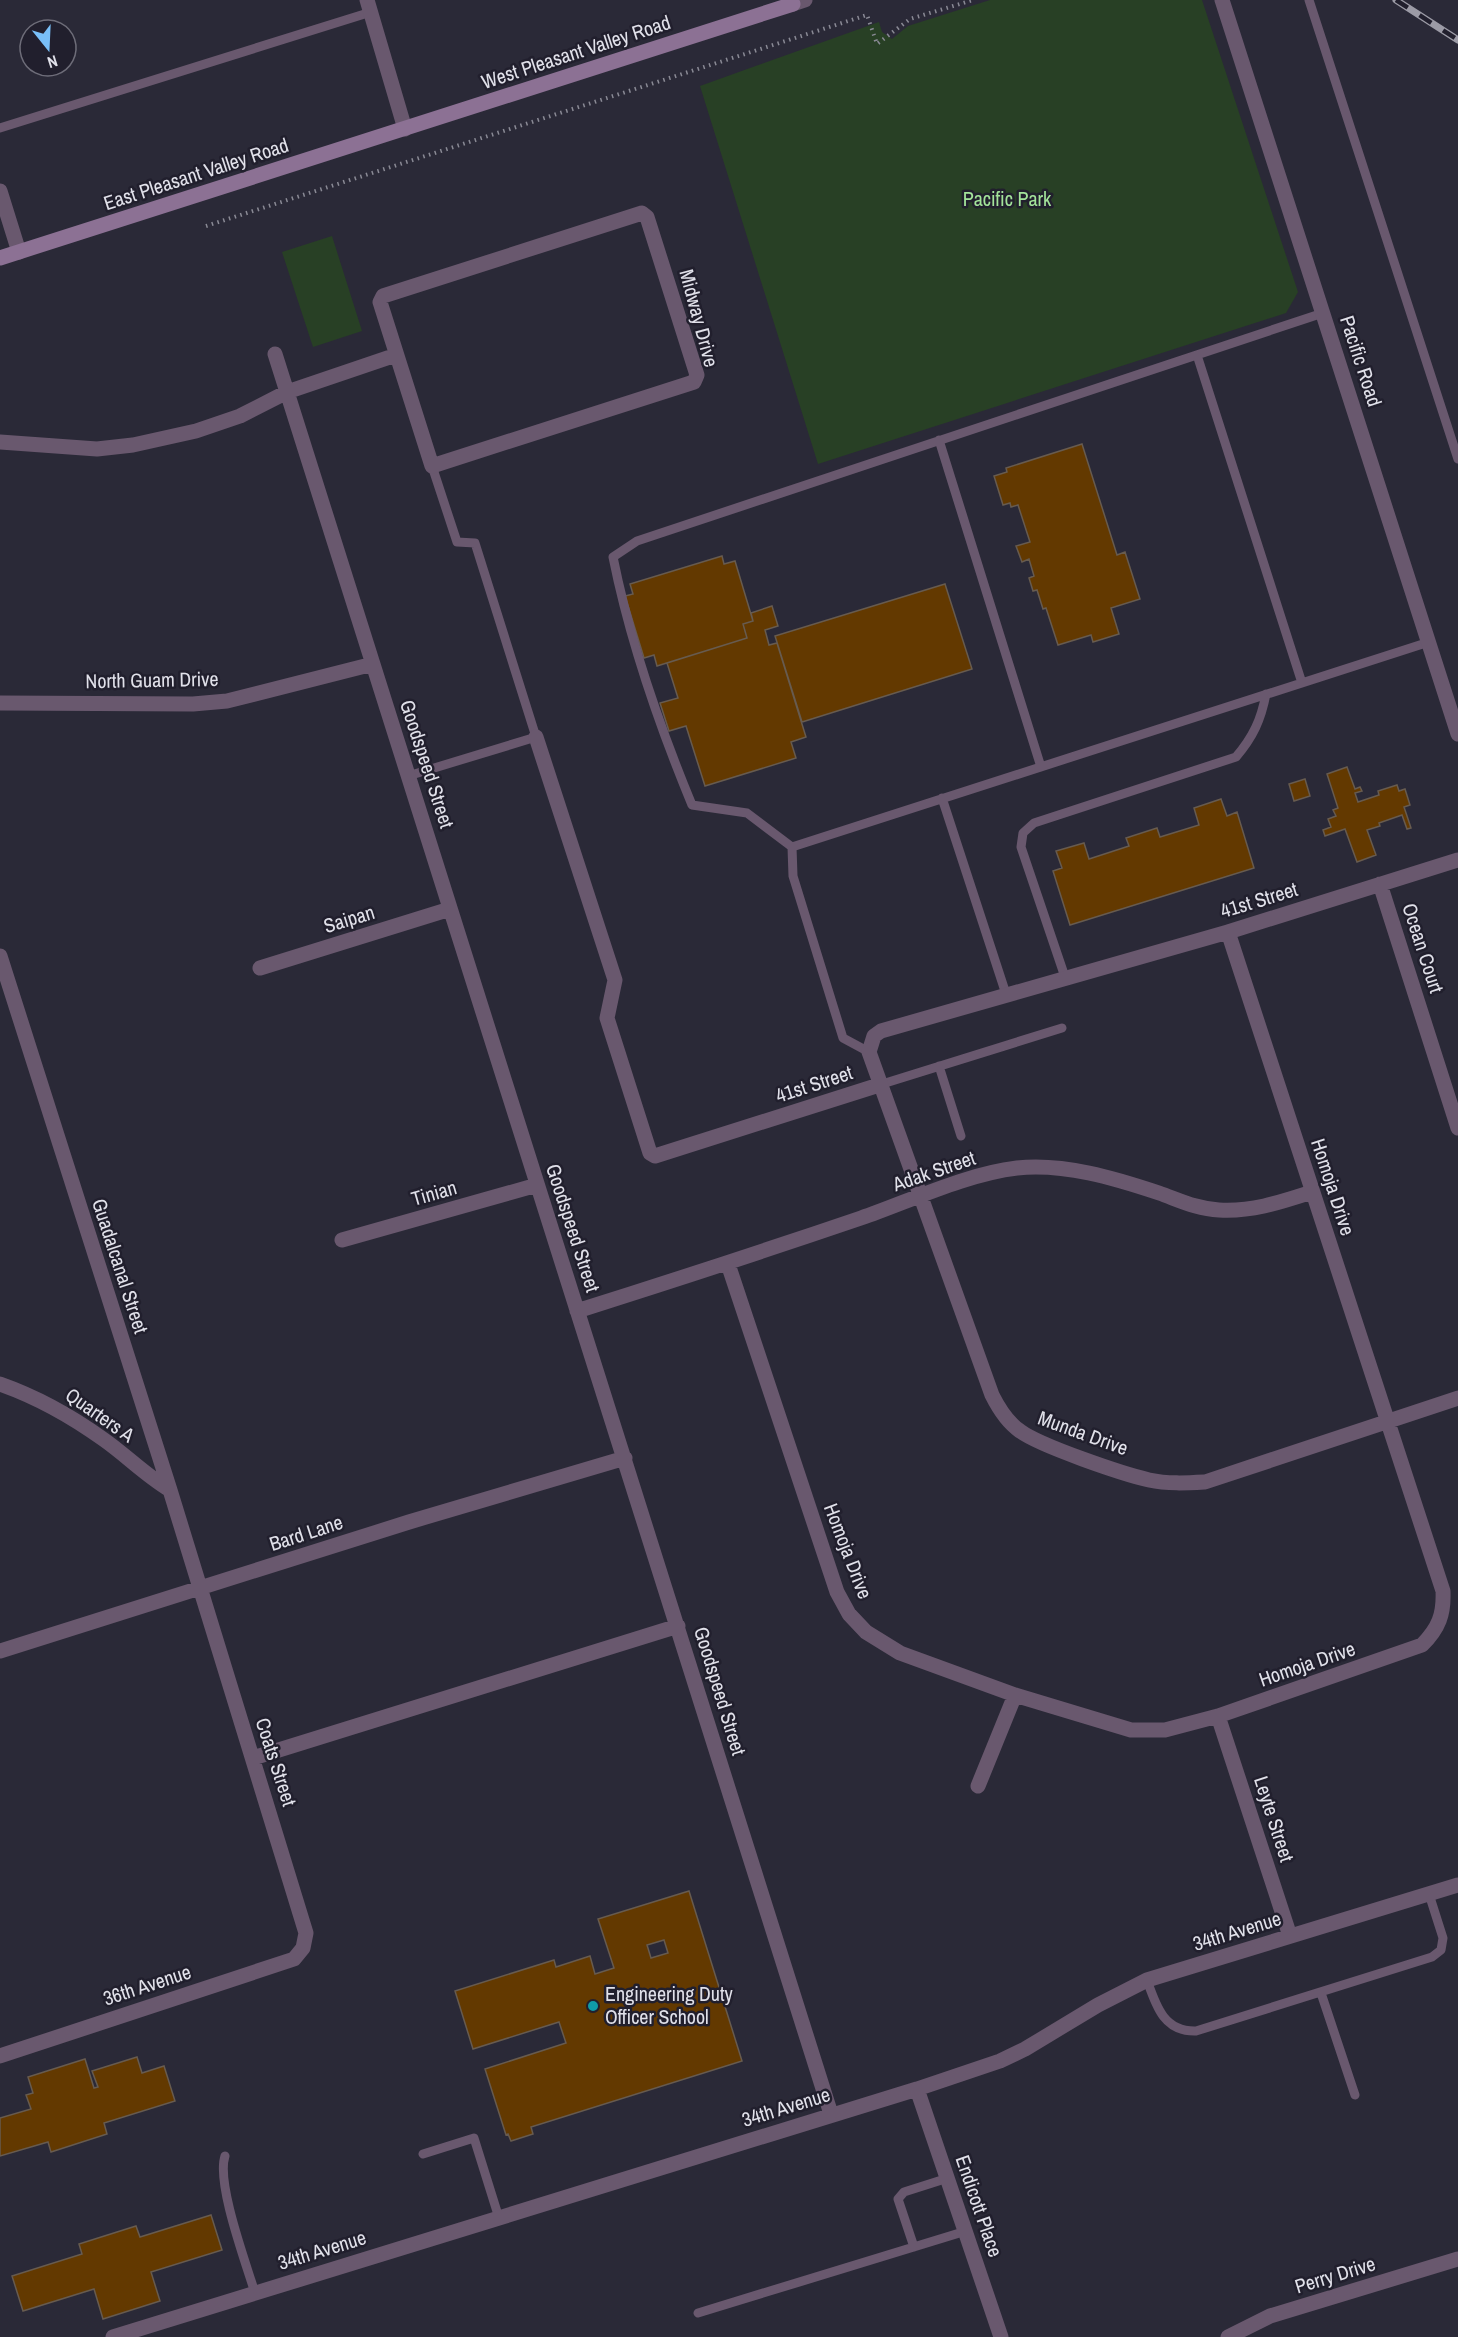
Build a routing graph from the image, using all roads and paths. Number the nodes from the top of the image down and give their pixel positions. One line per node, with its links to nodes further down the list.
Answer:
1 (973, 0): 9 (path)
2 (1222, 0): 12 (street, Pacific Road)
3 (1309, 0): 19 (lane)
4 (796, 1): 7 (street, West Pleasant Valley Road)
5 (369, 6): 6 (lane); 7 (street)
6 (0, 128)
7 (405, 129): 10 (street, East Pleasant Valley Road)
8 (0, 191): 10 (street)
9 (206, 226)
10 (19, 252): 11 (street, East Pleasant Valley Road)
11 (0, 258)
12 (1323, 313): 15 (lane); 21 (street, Pacific Road)
13 (275, 354): 16 (street, Goodspeed Street)
14 (396, 355): 16 (street); 20 (street, Midway Drive); 20 (street, Midway Drive)
15 (1197, 355): 17 (lane); 23 (lane)
16 (287, 392): 18 (street); 22 (street, Goodspeed Street)
17 (939, 440): 28 (lane); 31 (lane)
18 (0, 442)
19 (1458, 459)
20 (432, 466): 27 (lane)
21 (1429, 642): 23 (lane); 26 (street, Pacific Road)
22 (373, 664): 25 (street, North Guam Drive); 29 (street, Goodspeed Street)
23 (1302, 683): 24 (lane)
24 (1266, 694): 28 (lane); 38 (lane)
25 (0, 703)
26 (1458, 734)
27 (536, 737): 29 (lane); 43 (street, 41st Street)
28 (1041, 766): 30 (lane)
29 (408, 776): 34 (street, Goodspeed Street)
30 (942, 798): 31 (lane); 39 (lane)
31 (792, 847): 41 (lane)
32 (1458, 860): 33 (street, 41st Street)
33 (1380, 884): 35 (street, 41st Street); 44 (street, Ocean Court)
34 (450, 909): 37 (street, Saipan); 46 (street, Goodspeed Street)
35 (1228, 932): 38 (street, 41st Street); 47 (street, Homoja Drive)
36 (0, 956): 56 (street, Guadalcanal Street)
37 (260, 968)
38 (1065, 977): 39 (street, 41st Street)
39 (1006, 994): 41 (street, 41st Street)
40 (1062, 1028): 42 (lane)
41 (869, 1052): 43 (street, 41st Street)
42 (939, 1066): 43 (lane); 45 (lane)
43 (879, 1085): 48 (street, Munda Drive)
44 (1458, 1128)
45 (961, 1136)
46 (537, 1185): 49 (street, Tinian); 51 (street, Goodspeed Street)
47 (1312, 1192): 48 (street, Adak Street); 54 (street, Homoja Drive)
48 (923, 1197): 50 (street, Adak Street); 54 (street, Munda Drive)
49 (342, 1240)
50 (728, 1264): 51 (street, Adak Street); 60 (street, Homoja Drive)
51 (577, 1311): 55 (street, Goodspeed Street)
52 (0, 1384): 56 (street, Quarters A)
53 (1458, 1398): 54 (street, Munda Drive)
54 (1389, 1420): 61 (street, Homoja Drive)
55 (625, 1458): 57 (street, Bard Lane); 58 (street, Goodspeed Street)
56 (170, 1490): 57 (street, Guadalcanal Street)
57 (199, 1590): 59 (street, Bard Lane); 62 (street, Coats Street)
58 (678, 1626): 62 (street); 73 (street, Goodspeed Street)
59 (0, 1651)
60 (1015, 1695): 61 (street, Homoja Drive); 63 (street)
61 (1218, 1716): 66 (street, Leyte Street)
62 (253, 1758): 67 (street, Coats Street)
63 (978, 1785)
64 (1458, 1885): 65 (street, 34th Avenue)
65 (1429, 1894): 66 (street, 34th Avenue); 69 (lane)
66 (1290, 1936): 68 (street, 34th Avenue)
67 (303, 1948): 70 (street, 36th Avenue)
68 (1148, 1980): 69 (lane); 71 (street, 34th Avenue)
69 (1321, 1993): 72 (lane)
70 (0, 2056)
71 (917, 2089): 73 (street, 34th Avenue); 76 (street, Endicott Place)
72 (1355, 2095)
73 (831, 2114): 77 (street, 34th Avenue)
74 (423, 2154): 77 (lane)
75 (225, 2156): 81 (lane)
76 (948, 2178): 78 (street, Endicott Place); 79 (lane)
77 (499, 2218): 81 (street, 34th Avenue)
78 (966, 2231): 79 (lane); 84 (street, Endicott Place)
79 (914, 2247): 82 (lane)
80 (1458, 2259): 85 (street, Perry Drive)
81 (255, 2293): 83 (street, 34th Avenue)
82 (698, 2313)
83 (113, 2337)
84 (1001, 2337)
85 (1228, 2337)

